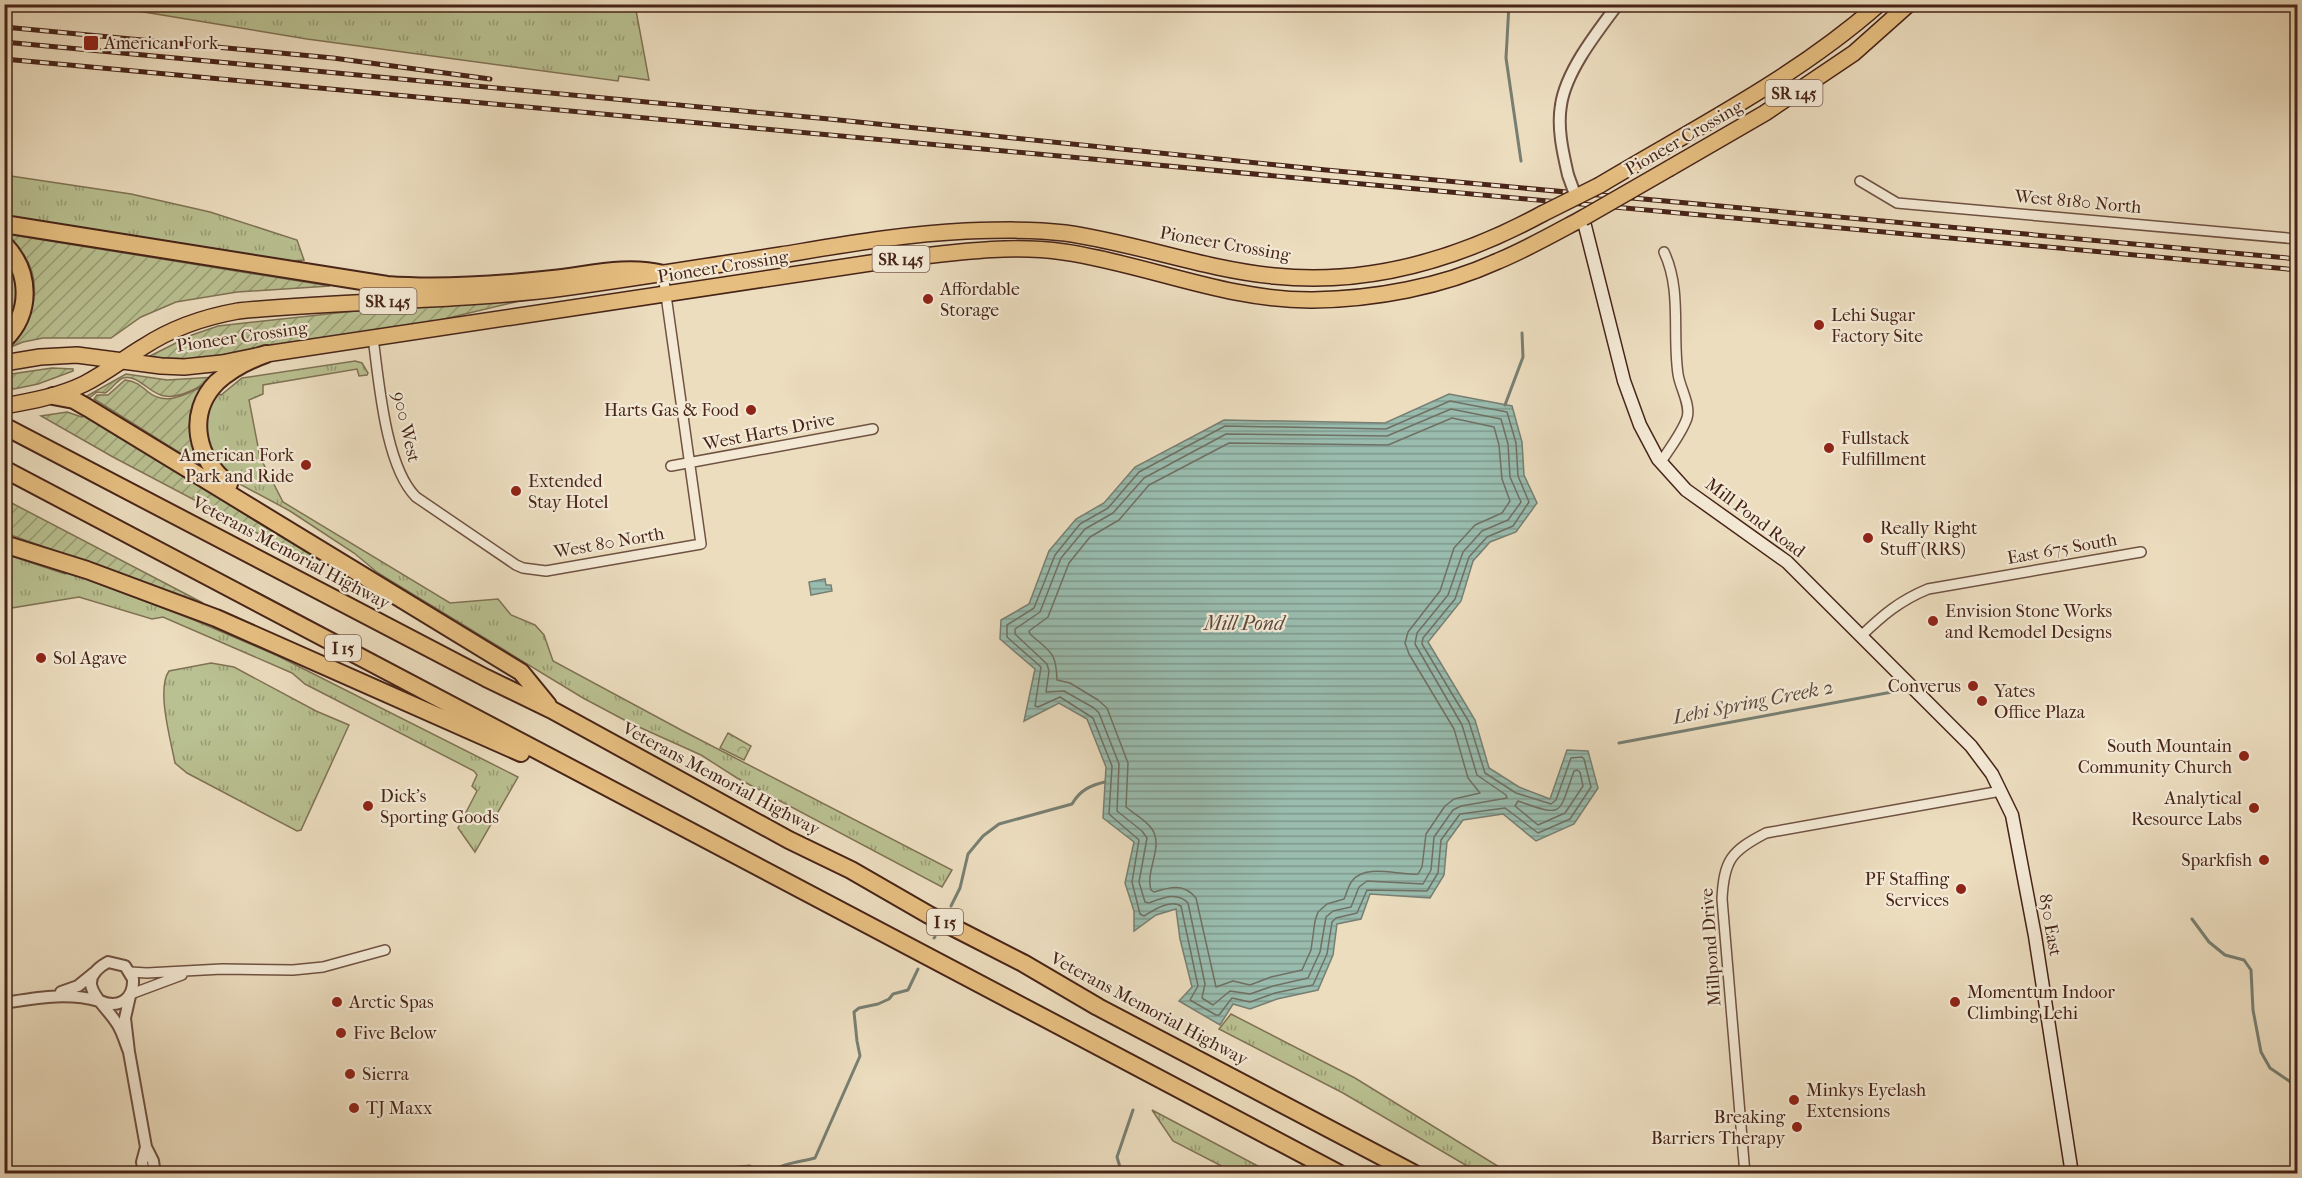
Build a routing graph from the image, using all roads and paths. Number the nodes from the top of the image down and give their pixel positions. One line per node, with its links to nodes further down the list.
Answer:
1 (1618, 4): 5 (street, bridge)
2 (1879, 4): 5 (highway, Pioneer Crossing / SR 145, bridge)
3 (1909, 4): 6 (highway, Pioneer Crossing / SR 145, bridge)
4 (1860, 181): 8 (street, West 8180 North)
5 (1576, 197): 11 (highway, Pioneer Crossing / SR 145, bridge)
6 (1583, 218): 12 (highway, Pioneer Crossing / SR 145); 22 (main road, Mill Pond Road)
7 (4, 224): 11 (highway)
8 (2298, 239)
9 (4, 244): 14 (highway)
10 (1664, 252): 22 (street)
11 (663, 274): 12 (street); 16 (highway, Pioneer Crossing / SR 145)
12 (666, 295): 13 (highway, Pioneer Crossing / SR 145); 23 (street)
13 (373, 338): 15 (highway, Pioneer Crossing / SR 145); 29 (street, 900 West)
14 (4, 340)
15 (266, 354): 16 (highway, Pioneer Crossing / SR 145); 28 (highway)
16 (123, 361): 17 (highway, SR 145); 18 (highway, SR 145)
17 (4, 363)
18 (53, 396): 19 (highway, SR 145); 28 (highway)
19 (4, 406)
20 (4, 426): 31 (highway, Veterans Memorial Highway / I 15)
21 (873, 429): 23 (street, West Harts Drive)
22 (1661, 462): 30 (main road, Mill Pond Road)
23 (688, 463): 24 (street, West Harts Drive); 29 (street, West 80 North)
24 (671, 466)
25 (4, 469): 33 (highway, I 15)
26 (4, 544): 33 (highway)
27 (2141, 552): 30 (street, East 675 South)
28 (335, 558): 31 (highway)
29 (523, 568)
30 (1861, 636): 32 (main road, Mill Pond Road)
31 (552, 710): 47 (highway, Veterans Memorial Highway / I 15)
32 (2001, 791): 48 (street, Millpond Drive); 49 (main road, 850 East)
33 (672, 821): 46 (highway, I 15)
34 (385, 950): 36 (street)
35 (130, 972): 36 (street); 37 (street); 38 (street)
36 (193, 972): 38 (street)
37 (94, 973): 39 (street); 40 (street)
38 (131, 994): 40 (street); 42 (street)
39 (50, 996): 40 (street); 41 (street)
40 (100, 1001): 42 (street)
41 (4, 1003)
42 (129, 1052): 43 (street)
43 (146, 1147): 44 (street); 45 (street)
44 (144, 1173)
45 (155, 1173)
46 (1340, 1173)
47 (1415, 1173)
48 (1745, 1173)
49 (2072, 1173)

